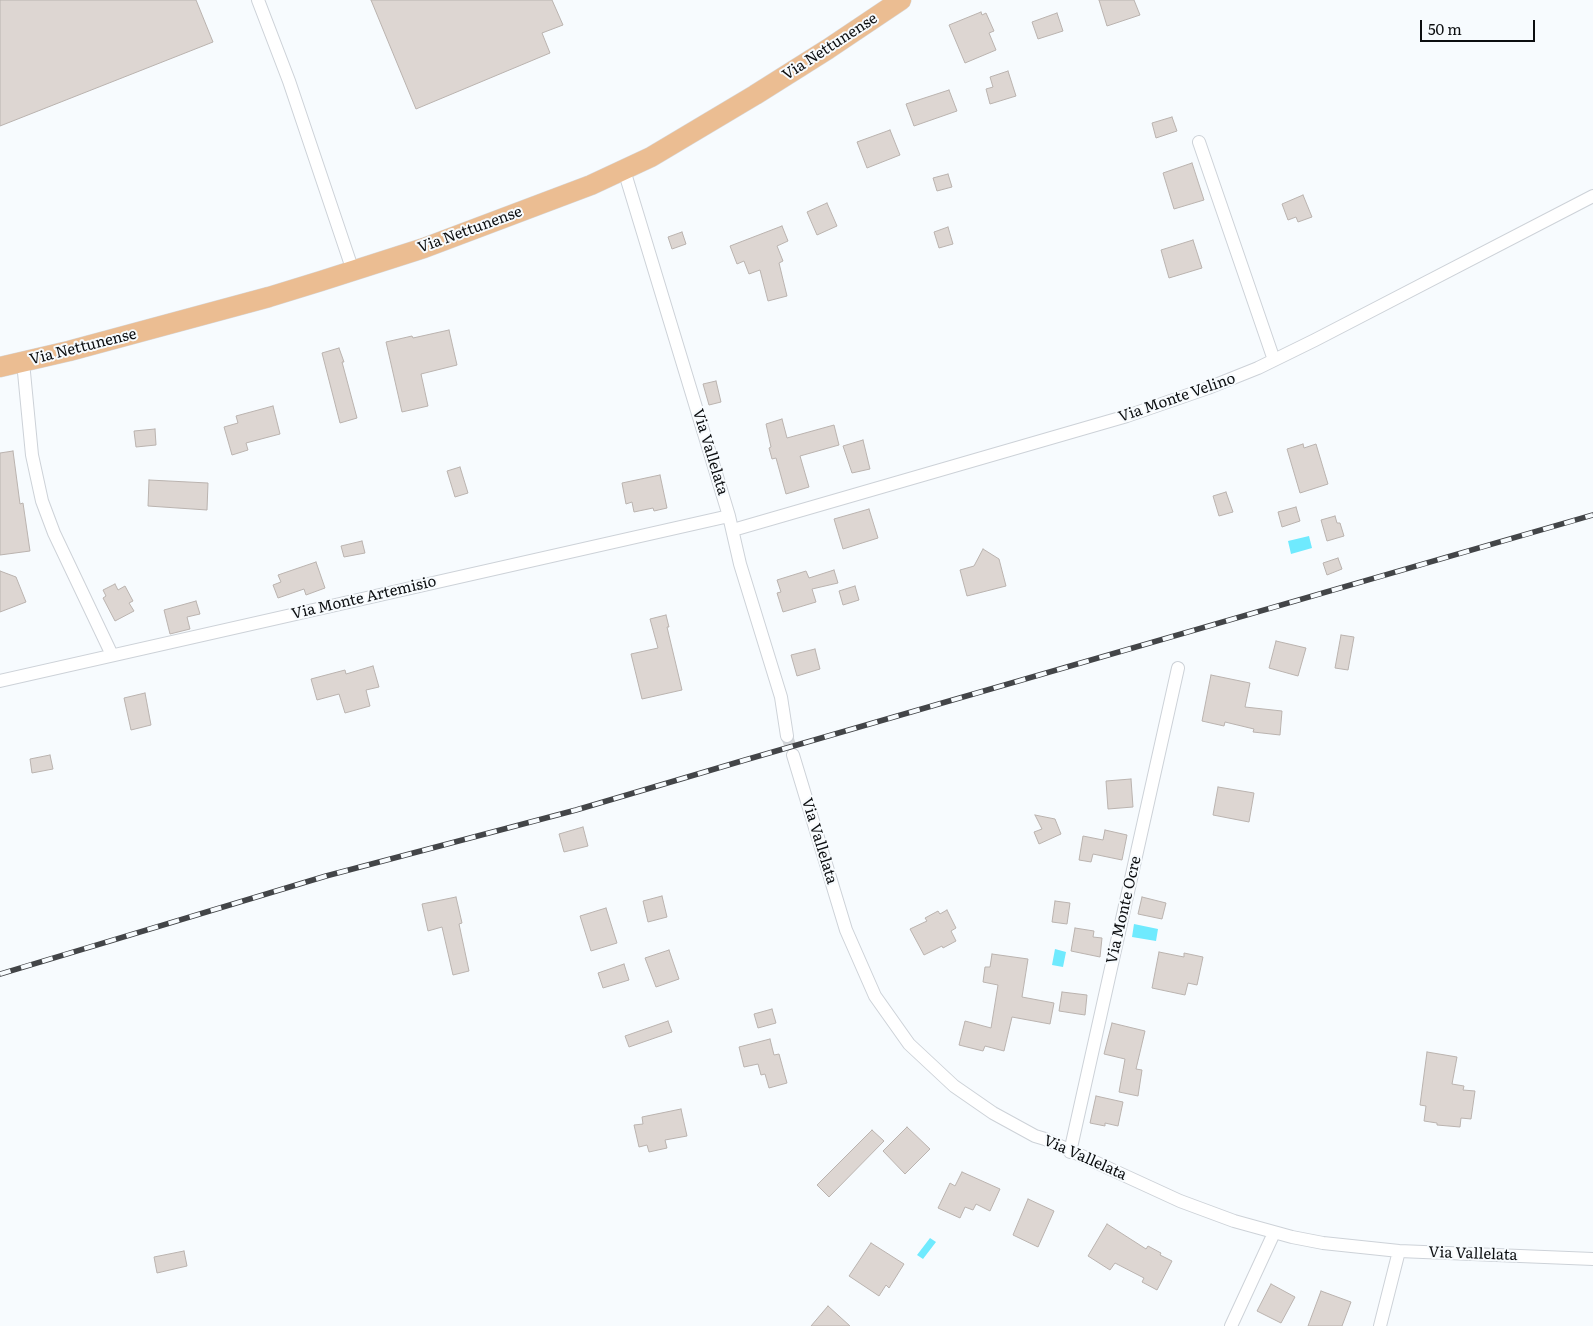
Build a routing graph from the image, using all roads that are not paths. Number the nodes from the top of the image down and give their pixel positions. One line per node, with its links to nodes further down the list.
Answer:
1 (258, 0): 6 (street)
2 (901, 0): 4 (main road, Via Nettunense)
3 (1199, 142): 7 (street)
4 (624, 170): 6 (main road, Via Nettunense); 10 (street, Via Vallelata)
5 (1593, 196): 7 (street, Via Monte Velino)
6 (353, 271): 8 (main road, Via Nettunense)
7 (1274, 360): 11 (street, Via Monte Velino)
8 (23, 362): 9 (main road, Via Nettunense); 12 (street)
9 (0, 367)
10 (729, 516): 11 (street, Via Vallelata); 12 (street, Via Monte Artemisio)
11 (733, 530): 15 (street, Via Vallelata)
12 (112, 655): 14 (street, Via Monte Artemisio)
13 (1178, 668): 17 (street, Via Monte Ocre)
14 (0, 681)
15 (787, 736)
16 (794, 755): 17 (street, Via Vallelata)
17 (1070, 1152): 18 (street, Via Vallelata)
18 (1274, 1232): 19 (street, Via Vallelata); 21 (street)
19 (1399, 1251): 20 (street, Via Vallelata); 22 (street)
20 (1593, 1259)
21 (1230, 1326)
22 (1380, 1326)

